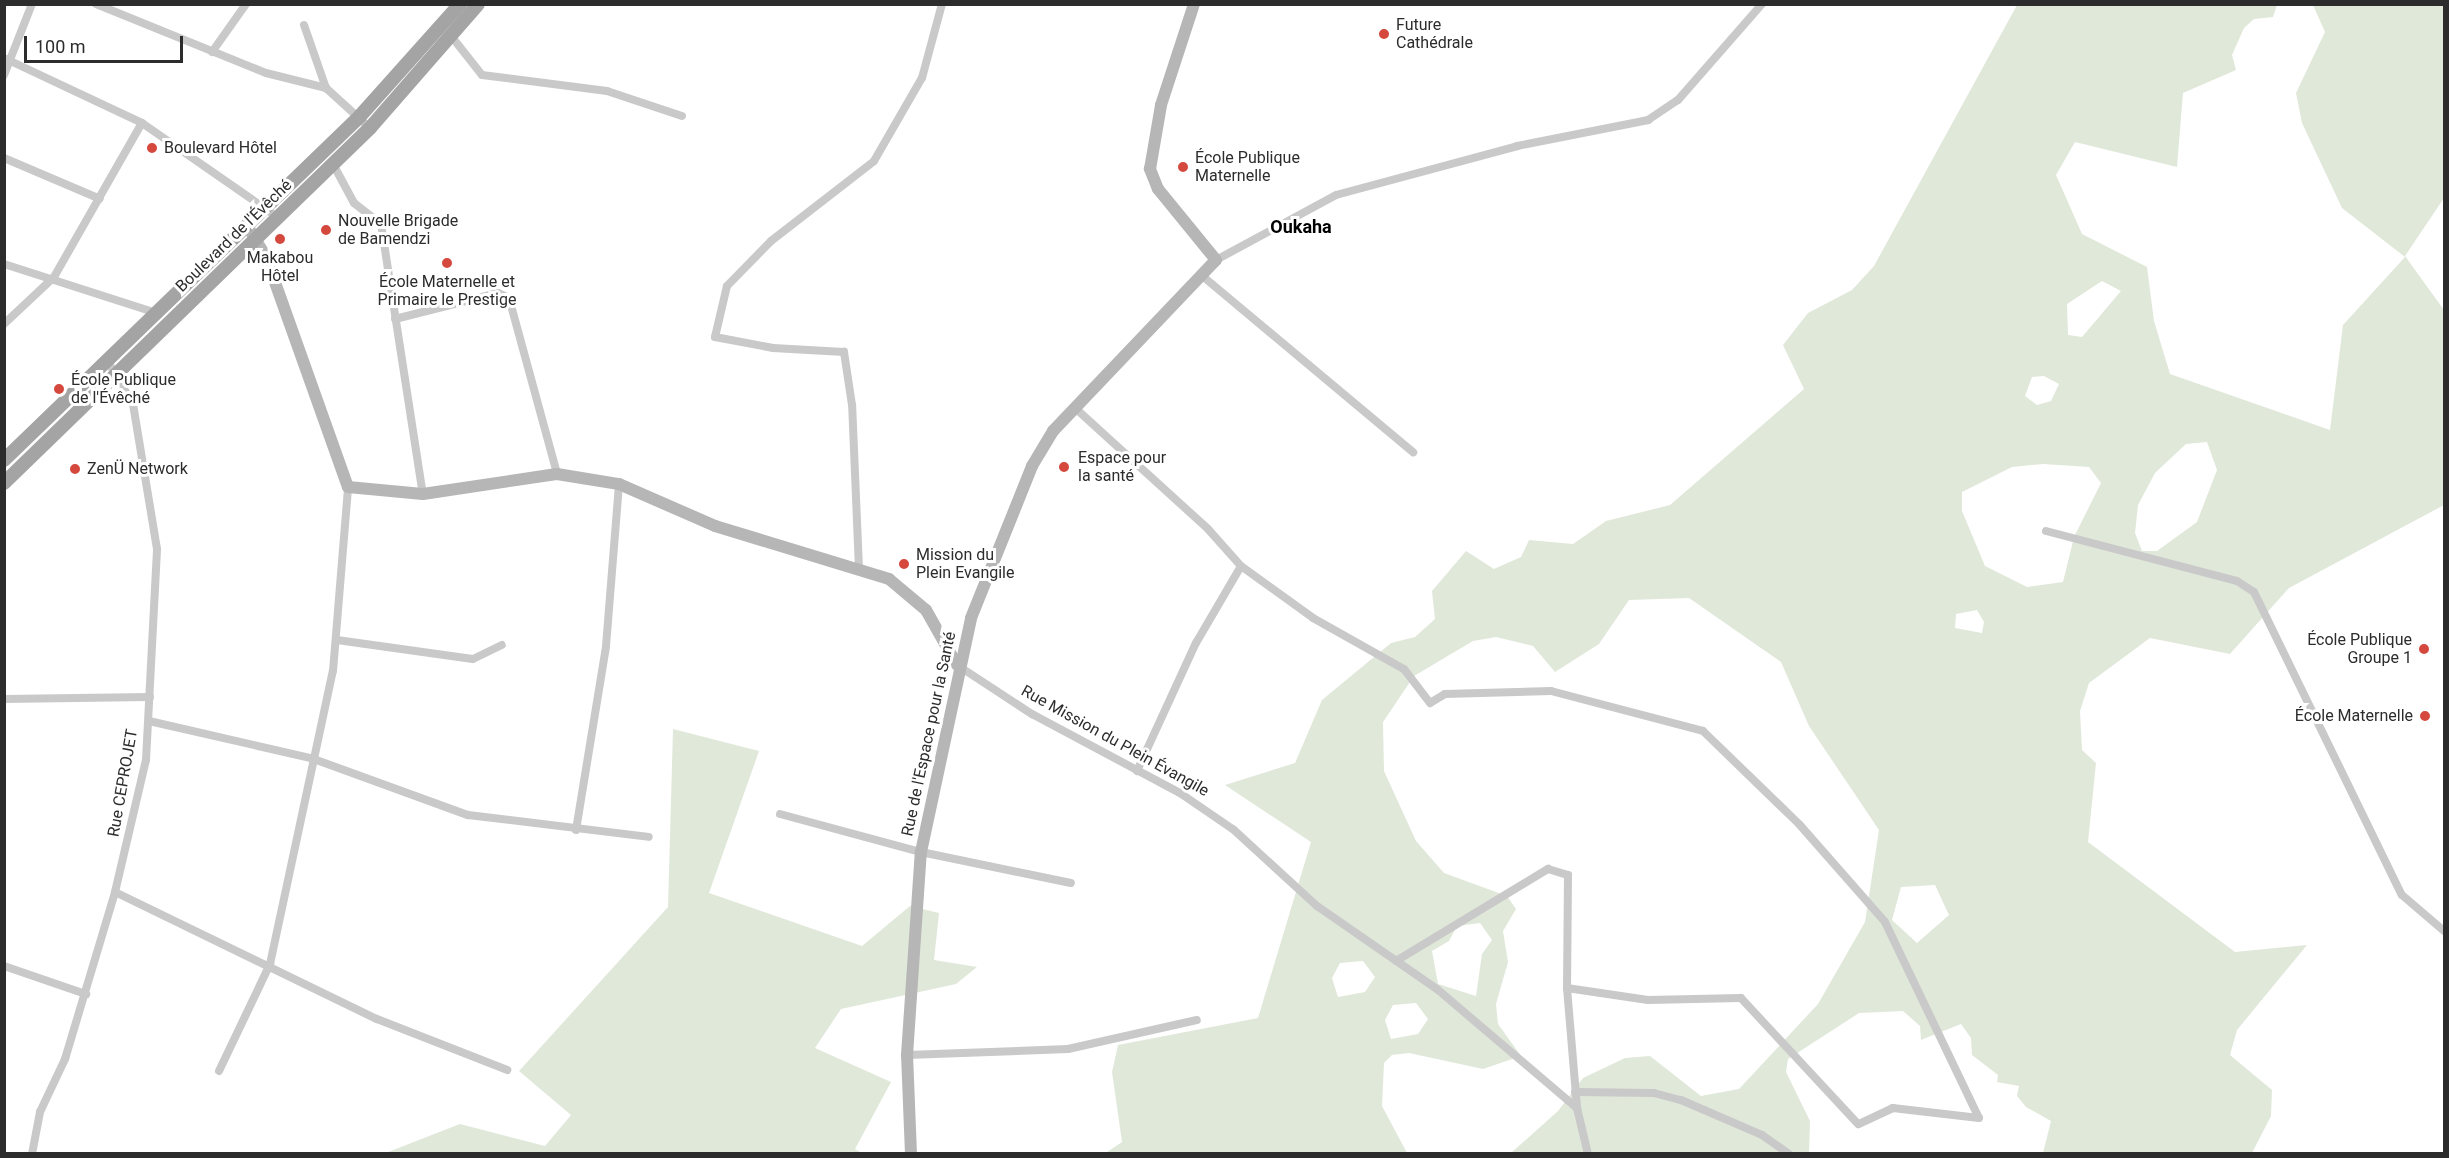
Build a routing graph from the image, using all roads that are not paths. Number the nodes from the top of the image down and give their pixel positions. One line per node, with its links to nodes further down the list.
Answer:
1 (32, 4): 12 (street)
2 (96, 4): 11 (street)
3 (246, 4): 11 (street)
4 (460, 4): 15 (main road, Boulevard de l'Évêché)
5 (478, 4): 10 (main road, Boulevard de l'Évêché)
6 (942, 4): 44 (street)
7 (1194, 4): 25 (street)
8 (1762, 4): 25 (street)
9 (304, 24): 14 (street)
10 (452, 38): 16 (street); 18 (main road, Boulevard de l'Évêché)
11 (212, 52): 14 (street)
12 (7, 59): 13 (street); 17 (street)
13 (4, 75)
14 (326, 88): 15 (street)
15 (360, 116): 18 (street); 22 (main road, Boulevard de l'Évêché)
16 (682, 116)
17 (142, 123): 21 (street); 22 (street)
18 (370, 128): 20 (main road, Boulevard de l'Évêché)
19 (4, 158): 21 (street)
20 (333, 164): 22 (main road, Boulevard de l'Évêché); 30 (street)
21 (100, 199): 28 (street)
22 (270, 211): 23 (main road, Boulevard de l'Évêché); 24 (main road, Boulevard de l'Évêché)
23 (246, 224): 24 (street); 29 (main road, Boulevard de l'Évêché)
24 (255, 237): 33 (main road, Boulevard de l'Évêché); 40 (street)
25 (1216, 260): 27 (street, Rue de l'Espace pour la Santé)
26 (4, 264): 28 (street)
27 (1200, 274): 34 (street, Rue de l'Espace pour la Santé); 35 (street)
28 (54, 277): 29 (street); 31 (street)
29 (157, 313): 32 (main road, Boulevard de l'Évêché)
30 (395, 319): 37 (street); 41 (street)
31 (4, 324)
32 (107, 360): 33 (street); 36 (main road, Boulevard de l'Évêché)
33 (119, 372): 38 (main road, Boulevard de l'Évêché); 48 (street, Rue CEPROJET)
34 (1074, 407): 43 (street); 47 (street, Rue de l'Espace pour la Santé)
35 (1413, 452)
36 (4, 459)
37 (557, 474): 39 (street, Rue Mission du Plein Évangile); 41 (street, Rue Mission du Plein Évangile)
38 (4, 483)
39 (619, 484): 44 (street, Rue Mission du Plein Évangile); 54 (street)
40 (348, 487): 41 (street, Rue Mission du Plein Évangile); 45 (street)
41 (423, 494)
42 (2046, 531): 59 (street)
43 (1241, 566): 52 (street); 63 (street)
44 (859, 569): 47 (street, Rue Mission du Plein Évangile)
45 (337, 640): 46 (street); 51 (street)
46 (502, 645)
47 (957, 665): 52 (street, Rue Mission du Plein Évangile); 56 (street, Rue de l'Espace pour la Santé)
48 (150, 697): 49 (street); 50 (street, Rue CEPROJET)
49 (4, 699)
50 (149, 721): 51 (street); 58 (street, Rue CEPROJET)
51 (311, 758): 54 (street); 61 (street)
52 (1137, 771): 60 (street, Rue Mission du Plein Évangile)
53 (780, 814): 56 (street)
54 (576, 830): 55 (street)
55 (649, 837)
56 (921, 852): 57 (street); 66 (street, Rue de l'Espace pour la Santé)
57 (1071, 883)
58 (115, 892): 61 (street); 64 (street, Rue CEPROJET)
59 (2445, 931)
60 (1396, 962): 63 (street); 70 (street, Rue Mission du Plein Évangile)
61 (270, 964): 67 (street); 68 (street)
62 (4, 966): 64 (street)
63 (1567, 988): 69 (street)
64 (86, 994): 71 (street, Rue CEPROJET)
65 (1197, 1020): 66 (street)
66 (907, 1055): 72 (street, Rue de l'Espace pour la Santé)
67 (507, 1070)
68 (219, 1071)
69 (1575, 1092): 70 (street); 74 (street)
70 (1577, 1108): 73 (street)
71 (32, 1154)
72 (911, 1154)
73 (1588, 1154)
74 (1790, 1154)

